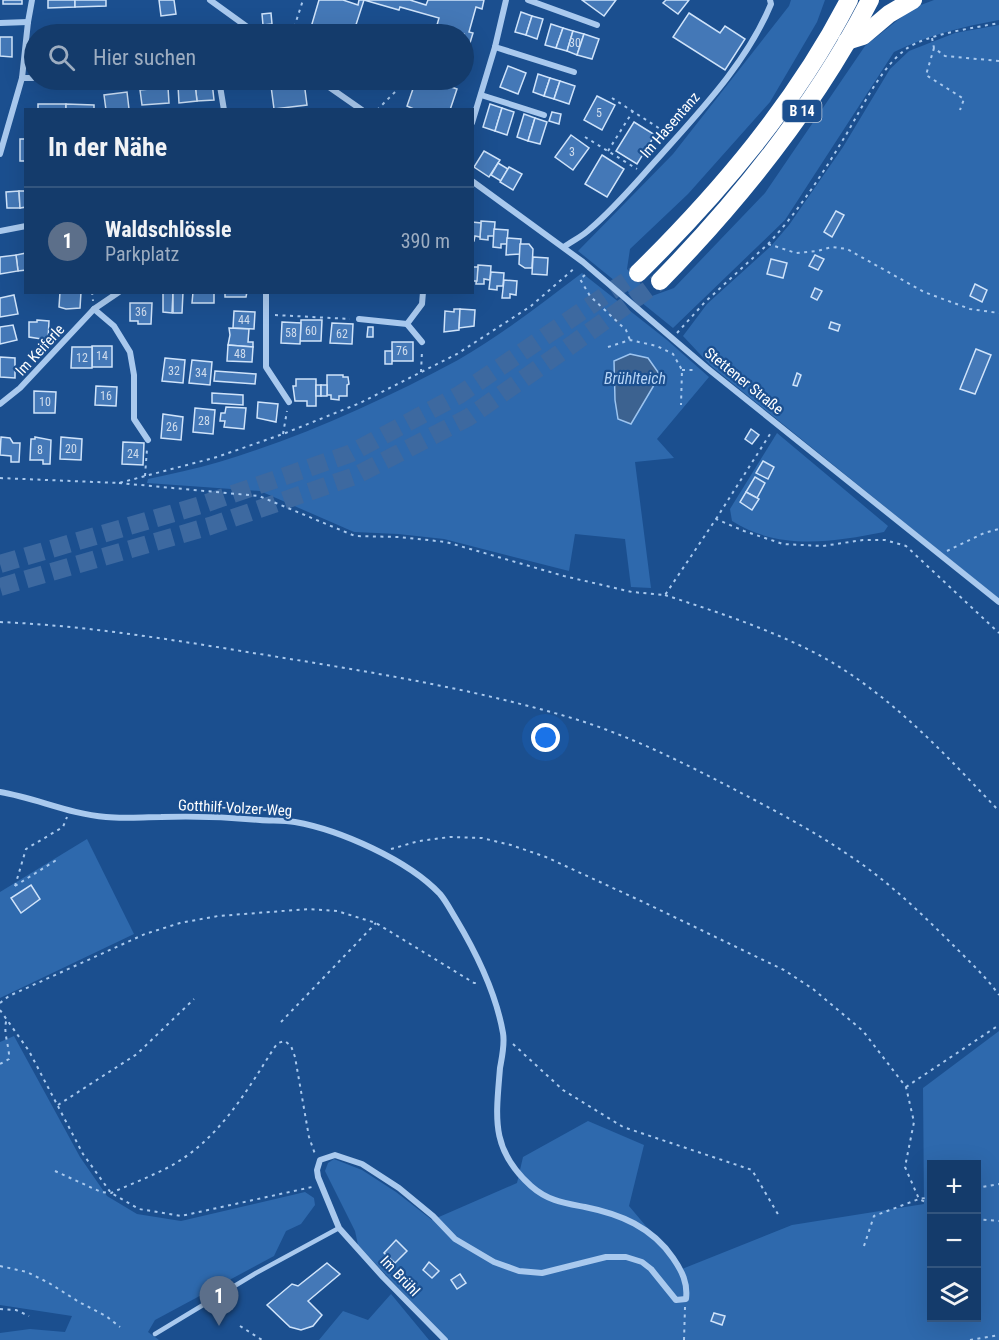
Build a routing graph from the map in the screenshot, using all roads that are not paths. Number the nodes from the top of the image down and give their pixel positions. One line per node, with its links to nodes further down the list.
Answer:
1 (32, 0): 9 (street)
2 (210, 0): 11 (street)
3 (506, 0): 14 (street)
4 (528, 0): 12 (street)
5 (770, 0): 31 (street, Im Hasentanz)
6 (840, 0): 32 (highway, B 14)
7 (870, 0): 13 (highway, B 14)
8 (913, 0): 13 (highway)
9 (28, 22): 10 (street)
10 (0, 23)
11 (242, 24)
12 (597, 25)
13 (847, 41): 33 (highway, B 14)
14 (495, 47): 16 (street); 20 (street)
15 (24, 59): 17 (street)
16 (574, 72)
17 (22, 78): 26 (street)
18 (221, 90): 21 (street)
19 (334, 90): 22 (street)
20 (481, 95): 23 (street); 24 (street)
21 (224, 108)
22 (359, 108)
23 (544, 115)
24 (474, 117)
25 (0, 121): 26 (street)
26 (9, 121): 27 (street)
27 (0, 154)
28 (474, 182): 31 (street, Stettener Straße)
29 (24, 226): 30 (street)
30 (0, 231)
31 (564, 247): 44 (street, Stettener Straße)
32 (638, 273)
33 (660, 281)
34 (116, 294): 37 (street, Im Keiferle)
35 (266, 294): 41 (street)
36 (423, 294): 39 (street)
37 (94, 309): 42 (street, Im Keiferle); 43 (street)
38 (359, 319): 39 (street)
39 (407, 324): 40 (street)
40 (422, 342)
41 (289, 402)
42 (0, 404)
43 (148, 440)
44 (999, 602)
45 (0, 792): 46 (street, Gotthilf-Volzer-Weg)
46 (339, 1228): 47 (lane); 48 (street, Im Brühl)
47 (155, 1334)
48 (445, 1340)

